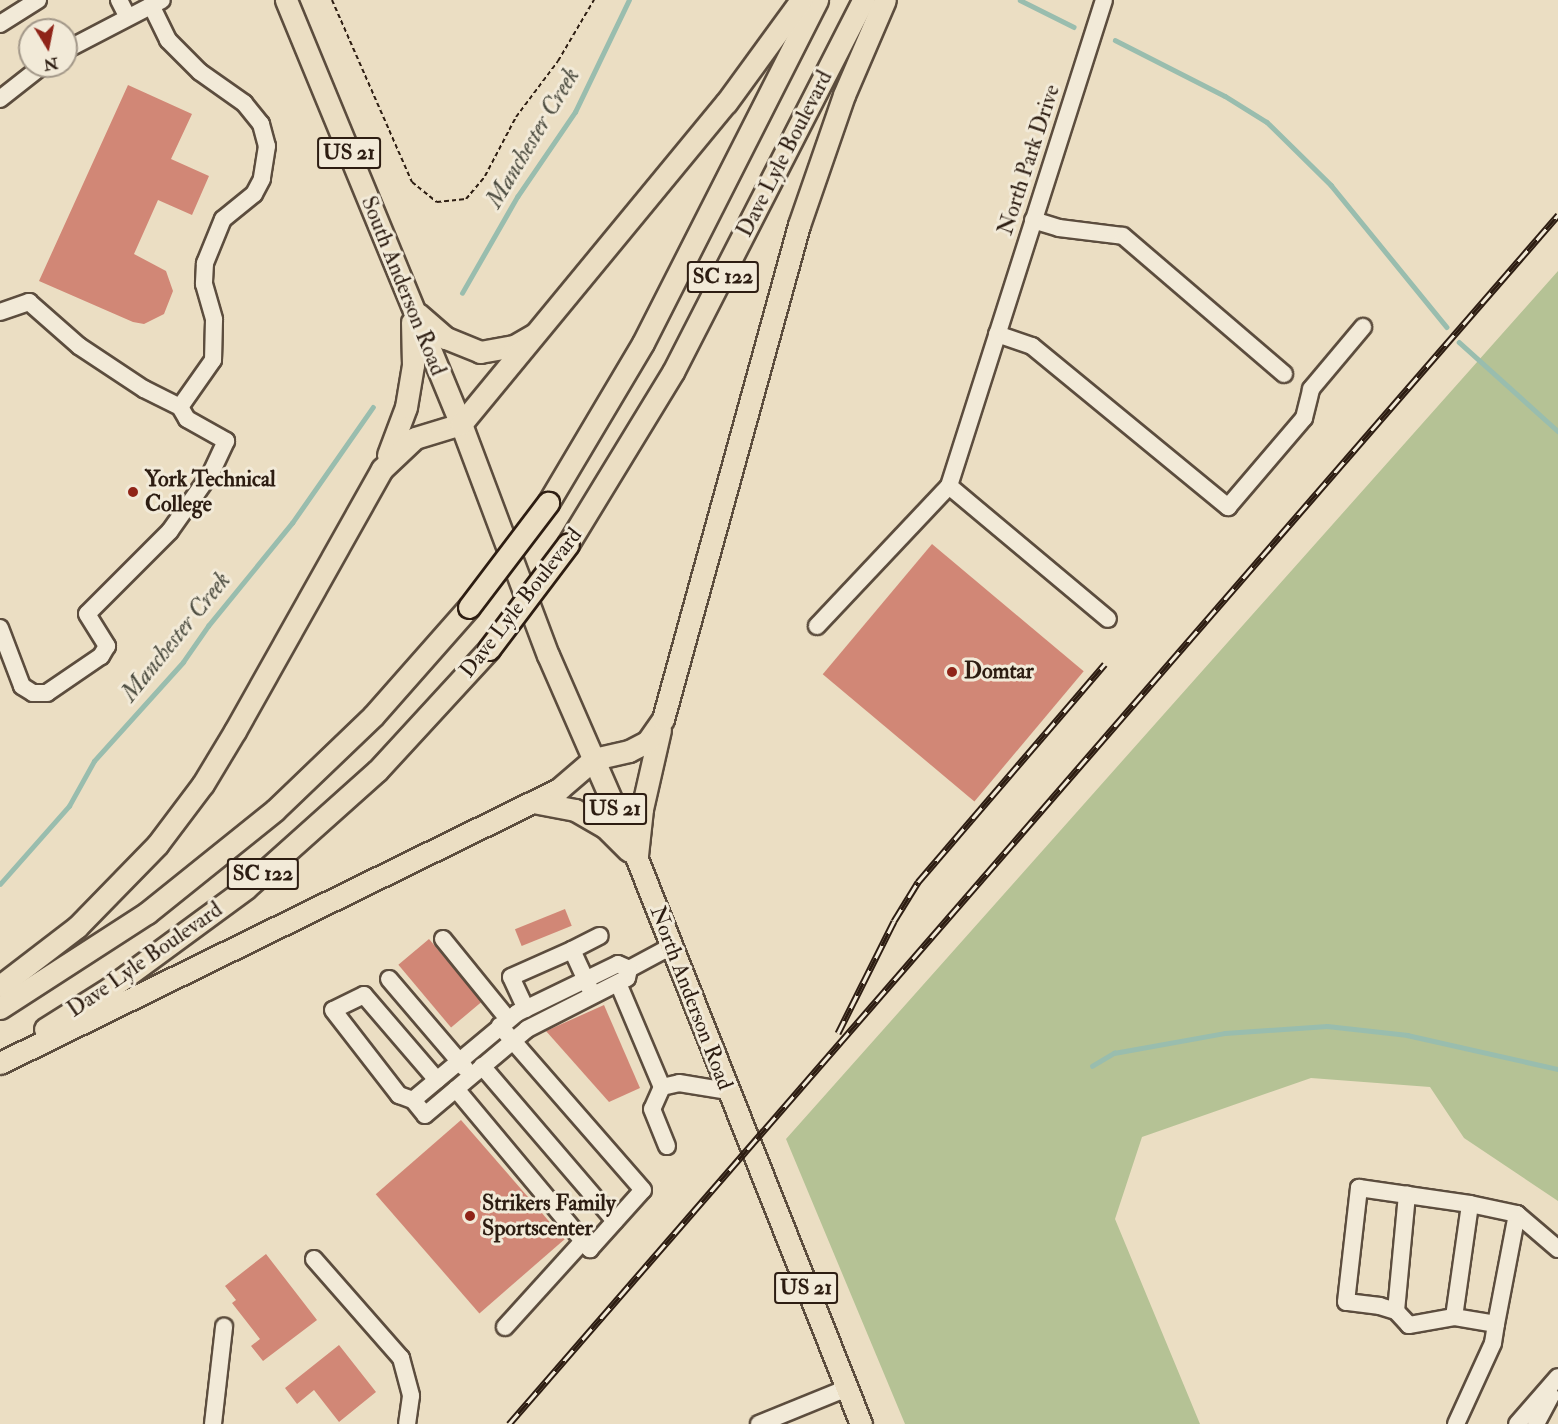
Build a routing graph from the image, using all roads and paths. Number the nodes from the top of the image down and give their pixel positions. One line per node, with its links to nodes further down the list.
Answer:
1 (38, 0): 13 (street)
2 (119, 0): 12 (street)
3 (286, 0): 18 (main road, South Anderson Road / US 21)
4 (332, 0): 5 (path)
5 (594, 0)
6 (801, 0): 20 (main road)
7 (817, 0): 46 (main road, Dave Lyle Boulevard / SC 122, bridge)
8 (863, 0): 50 (main road, Dave Lyle Boulevard / SC 122, bridge)
9 (885, 0): 32 (main road)
10 (1104, 0): 17 (street, North Park Drive)
11 (157, 3): 12 (street); 24 (street)
12 (127, 16): 14 (street)
13 (0, 24)
14 (78, 43)
15 (27, 78): 16 (street)
16 (0, 99)
17 (1033, 220): 22 (street, North Park Drive); 23 (street)
18 (412, 306): 20 (main road); 25 (main road, South Anderson Road / US 21); 26 (main road)
19 (0, 312): 24 (street)
20 (544, 327): 25 (main road)
21 (1363, 327): 22 (street)
22 (997, 334): 27 (street, North Park Drive)
23 (1284, 374)
24 (180, 407): 31 (street)
25 (461, 424): 26 (main road); 28 (main road, South Anderson Road / US 21)
26 (382, 469): 44 (main road)
27 (949, 486): 29 (street); 30 (street)
28 (515, 574): 33 (main road, North Anderson Road / US 21)
29 (1108, 619)
30 (817, 626)
31 (0, 628)
32 (663, 719): 33 (main road); 35 (main road)
33 (594, 759): 34 (main road); 35 (main road, North Anderson Road / US 21)
34 (530, 802): 35 (main road); 52 (main road)
35 (637, 859): 38 (main road, North Anderson Road / US 21)
36 (600, 936): 39 (street)
37 (443, 939): 48 (street)
38 (670, 947): 40 (street); 57 (main road, North Anderson Road / US 21)
39 (572, 950): 42 (street); 47 (street)
40 (629, 969): 42 (street); 43 (street)
41 (389, 979): 51 (street)
42 (586, 980): 45 (street); 47 (street)
43 (618, 983): 45 (street); 55 (street)
44 (0, 986)
45 (593, 995): 49 (street)
46 (0, 1008)
47 (526, 1009): 48 (street)
48 (504, 1023): 49 (street); 51 (street)
49 (512, 1041): 53 (street); 63 (street)
50 (0, 1054)
51 (459, 1061): 53 (street); 54 (street)
52 (0, 1063)
53 (477, 1071): 56 (street); 63 (street)
54 (437, 1080): 58 (street); 58 (street)
55 (662, 1087): 57 (street); 59 (street)
56 (456, 1089): 58 (street); 64 (street)
57 (728, 1091): 74 (main road, North Anderson Road / US 21)
58 (413, 1100)
59 (667, 1146)
60 (1407, 1195): 61 (street); 67 (street); 67 (street)
61 (1470, 1204): 62 (street); 68 (street)
62 (1517, 1214): 65 (street); 69 (street)
63 (615, 1221): 64 (street)
64 (587, 1245): 71 (street)
65 (1557, 1247)
66 (314, 1259): 76 (street)
67 (1396, 1311): 68 (street)
68 (1454, 1317): 69 (street)
69 (1496, 1324): 79 (street)
70 (224, 1327): 75 (street)
71 (505, 1328)
72 (1558, 1377): 80 (street)
73 (1558, 1382): 81 (street)
74 (847, 1388): 77 (street); 78 (main road, North Anderson Road / US 21)
75 (213, 1424)
76 (407, 1424)
77 (759, 1424)
78 (861, 1424)
79 (1456, 1424)
80 (1517, 1424)
81 (1536, 1424)

